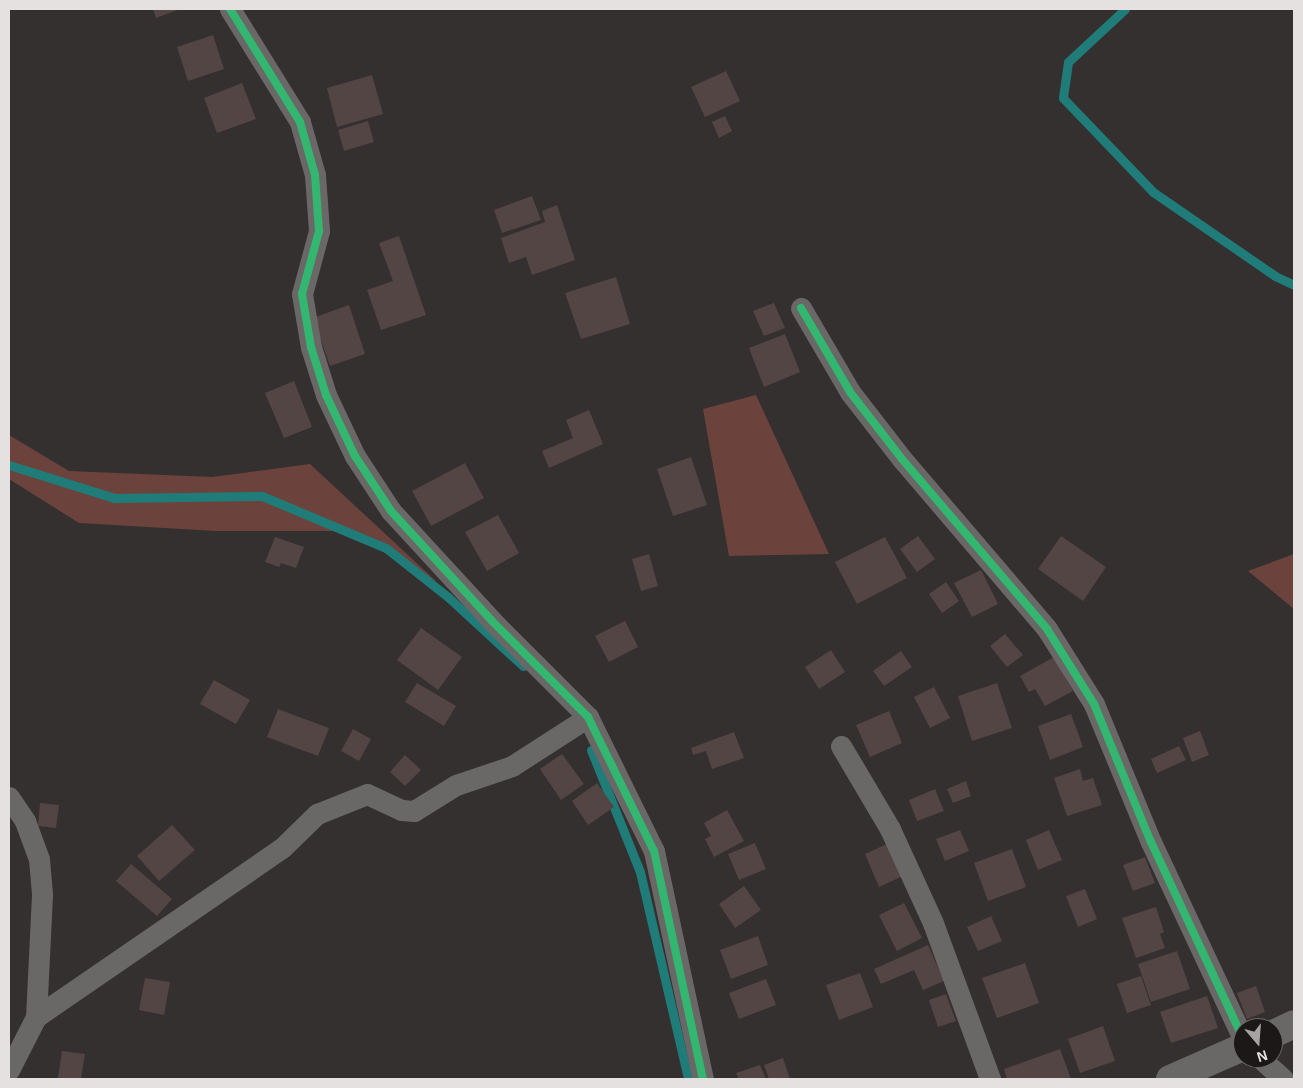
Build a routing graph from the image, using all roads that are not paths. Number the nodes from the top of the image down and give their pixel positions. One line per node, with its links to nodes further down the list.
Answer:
1 (230, 9): 3 (street)
2 (801, 308): 7 (street)
3 (588, 717): 6 (street); 11 (street)
4 (841, 746): 12 (street)
5 (9, 797): 6 (street)
6 (36, 1017): 10 (street)
7 (1234, 1018)
8 (1233, 1051): 13 (street)
9 (1271, 1068): 14 (street)
10 (9, 1070)
11 (703, 1079)
12 (990, 1079)
13 (1170, 1079)
14 (1283, 1079)

